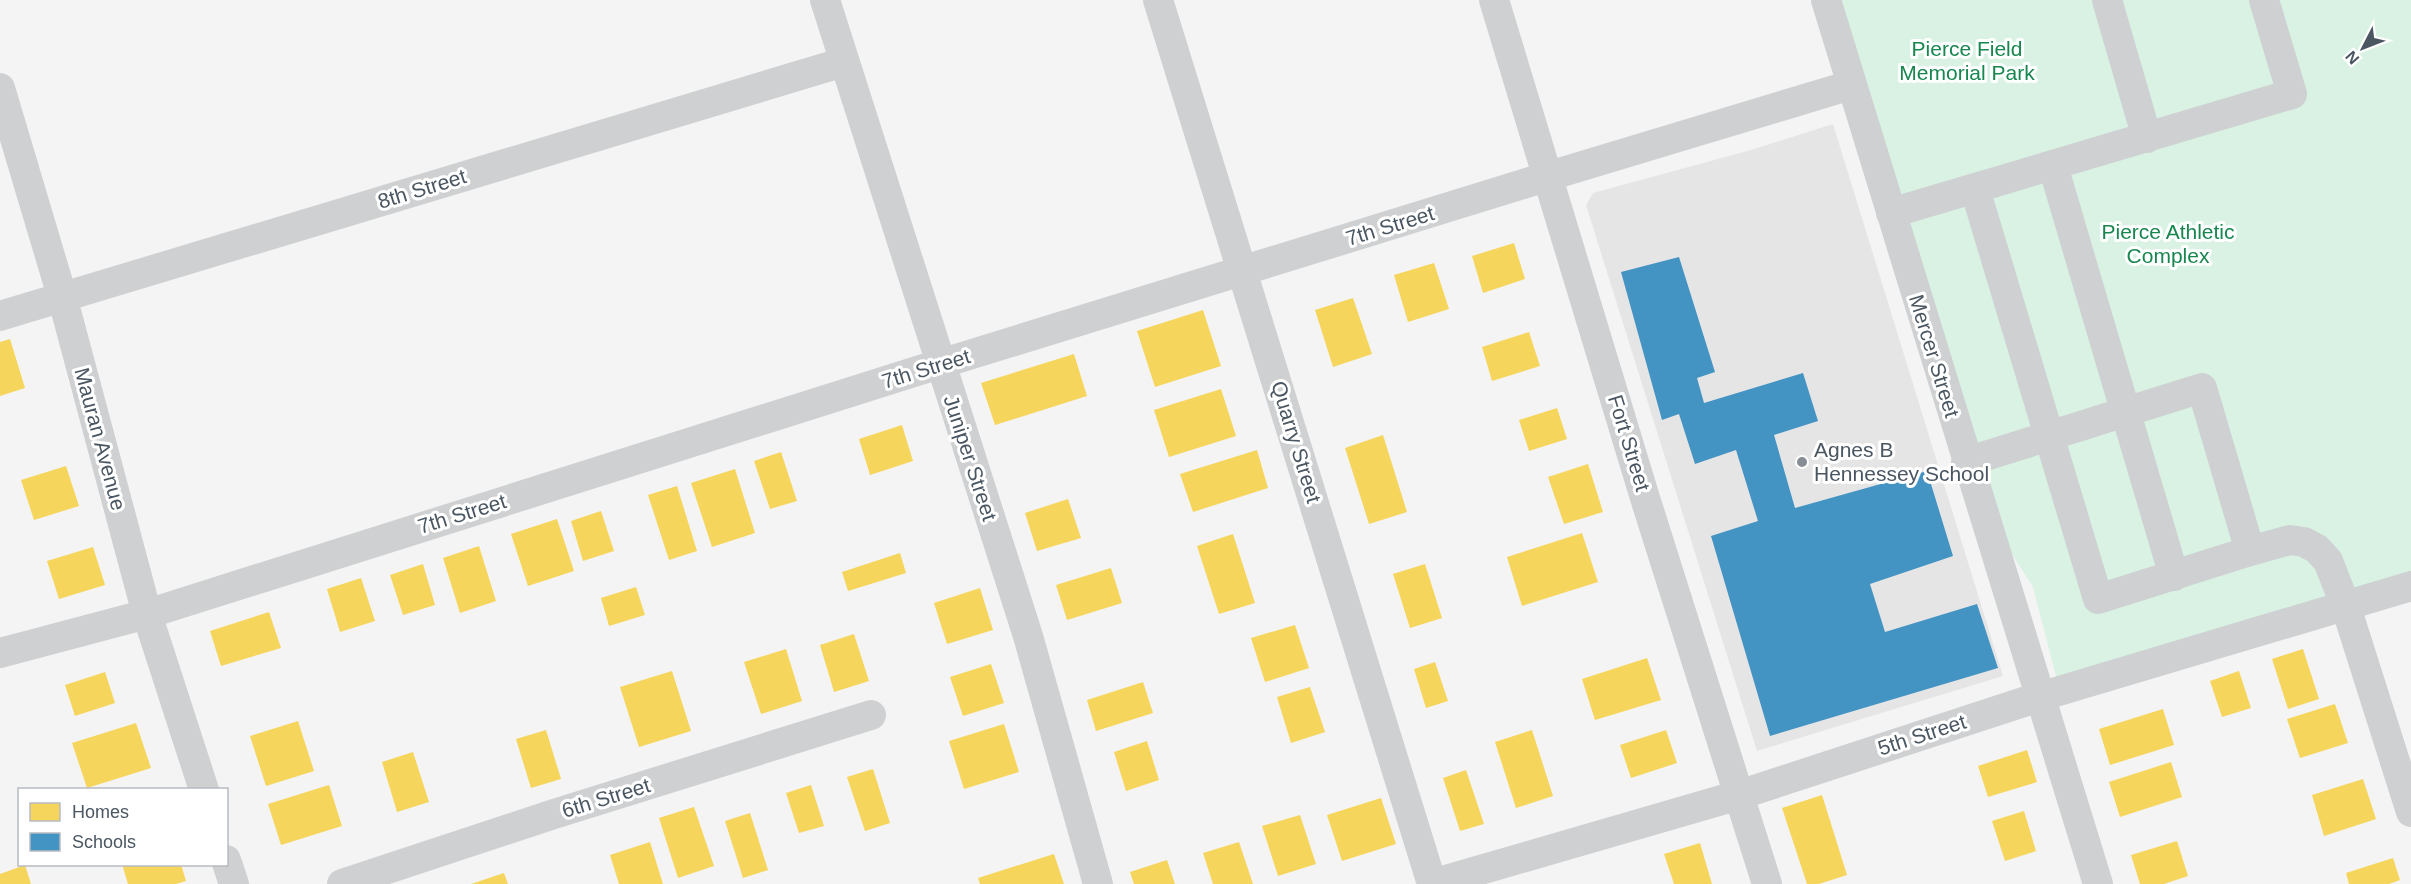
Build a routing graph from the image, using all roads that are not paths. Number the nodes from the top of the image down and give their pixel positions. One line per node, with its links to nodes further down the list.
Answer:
1 (825, 0): 7 (street, Juniper Street)
2 (1158, 0): 15 (street, Quarry Street)
3 (1494, 0): 12 (street, Fort Street)
4 (1826, 0): 8 (street, Mercer Street)
5 (2107, 0): 10 (street)
6 (2264, 0): 10 (street)
7 (843, 62): 16 (street, 8th Street); 18 (street, Juniper Street)
8 (1851, 85): 12 (street, 7th Street); 14 (street, Mercer Street)
9 (0, 88): 16 (street, Mauran Avenue)
10 (2147, 138): 11 (street)
11 (2053, 166): 13 (street); 19 (street)
12 (1549, 176): 15 (street, 7th Street); 31 (street, Fort Street)
13 (1975, 189): 14 (street); 20 (street)
14 (1891, 213): 21 (street, Mercer Street)
15 (1243, 272): 18 (street, 7th Street); 37 (street, Quarry Street)
16 (62, 296): 17 (street, 8th Street); 26 (street, Mauran Avenue)
17 (0, 316)
18 (940, 365): 26 (street, 7th Street); 36 (street, Juniper Street)
19 (2126, 413): 20 (street); 22 (street); 23 (street)
20 (2049, 436): 21 (street); 23 (street)
21 (1966, 462): 28 (street, Mercer Street)
22 (2250, 551): 23 (street); 25 (street)
23 (2174, 576)
24 (2411, 586): 25 (street, 5th Street)
25 (2346, 607): 28 (street, 5th Street); 32 (street)
26 (147, 614): 27 (street, 7th Street); 30 (street, Mauran Avenue)
27 (0, 653)
28 (2039, 697): 31 (street, 5th Street); 39 (street, Mercer Street)
29 (871, 715): 35 (street, 6th Street)
30 (204, 788)
31 (1739, 795): 37 (street, 5th Street); 38 (street, Fort Street)
32 (2411, 812)
33 (228, 866): 34 (street)
34 (234, 884)
35 (342, 884)
36 (1098, 884)
37 (1432, 884)
38 (1767, 884)
39 (2098, 884)

